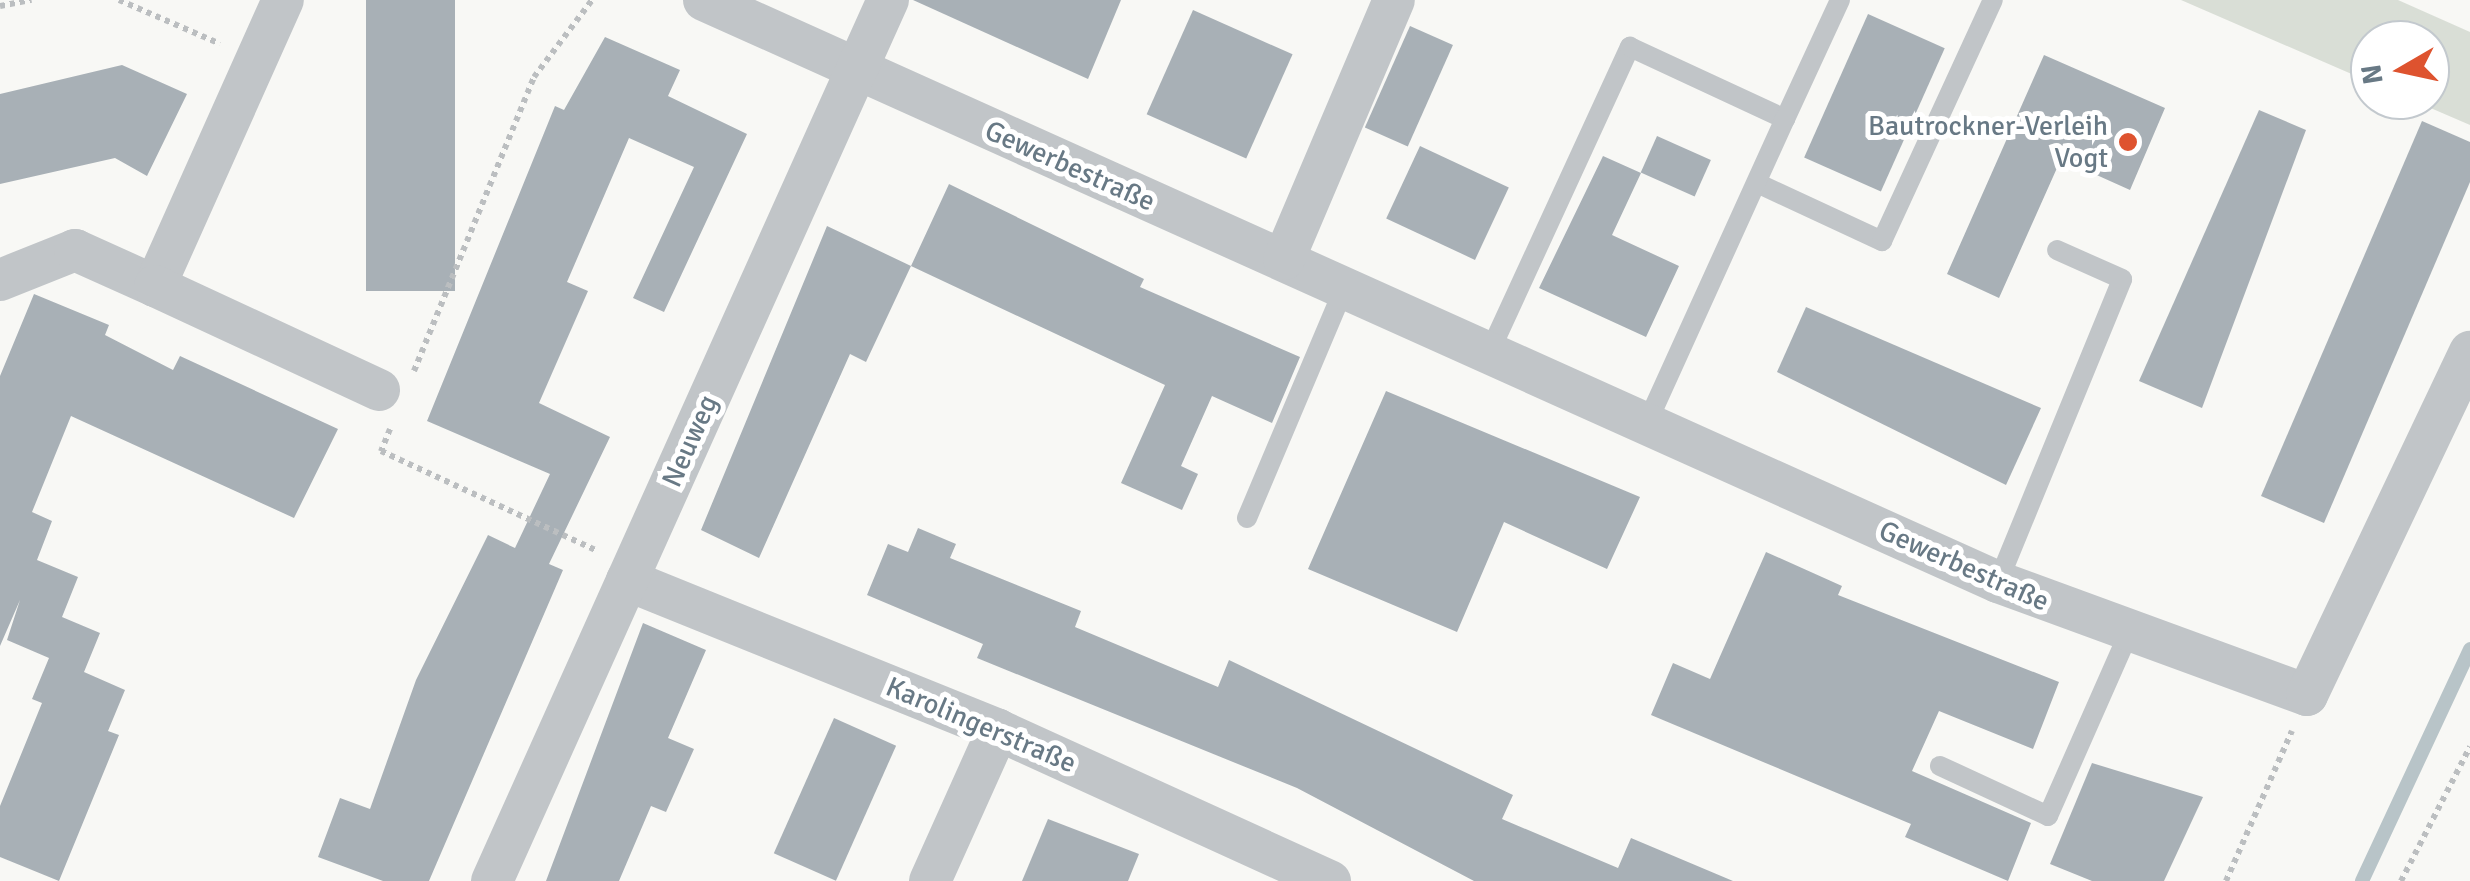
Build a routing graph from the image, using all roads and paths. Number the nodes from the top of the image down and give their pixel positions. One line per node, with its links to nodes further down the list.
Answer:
1 (32, 0): 10 (path)
2 (119, 0): 11 (path)
3 (283, 0): 11 (street)
4 (592, 0): 22 (path)
5 (704, 0): 12 (street, Gewerbestraße)
6 (888, 0): 12 (street, Neuweg)
7 (1394, 0): 16 (street)
8 (1840, 0): 13 (lane)
9 (1993, 0): 14 (lane)
10 (0, 6)
11 (258, 59): 18 (street)
12 (856, 72): 16 (street, Gewerbestraße); 25 (street, Neuweg)
13 (1786, 119): 14 (lane); 20 (lane)
14 (1757, 183): 23 (lane)
15 (2057, 250): 26 (lane)
16 (1284, 259): 19 (street, Gewerbestraße)
17 (0, 280): 18 (street)
18 (155, 286): 22 (street)
19 (1345, 286): 20 (street, Gewerbestraße); 24 (lane)
20 (1490, 351): 23 (street, Gewerbestraße)
21 (2470, 352): 27 (street, Gewerbestraße)
22 (395, 397): 25 (path)
23 (1647, 423): 26 (street, Gewerbestraße)
24 (1247, 518)
25 (616, 568): 28 (street, Karolingerstraße); 32 (street, Neuweg)
26 (1998, 582): 27 (street, Gewerbestraße)
27 (2127, 637): 31 (lane)
28 (998, 730): 33 (street); 34 (street, Karolingerstraße)
29 (2470, 747): 36 (path)
30 (2282, 755): 35 (path)
31 (1940, 766)
32 (492, 881)
33 (930, 881)
34 (1330, 881)
35 (2226, 881)
36 (2401, 881)

